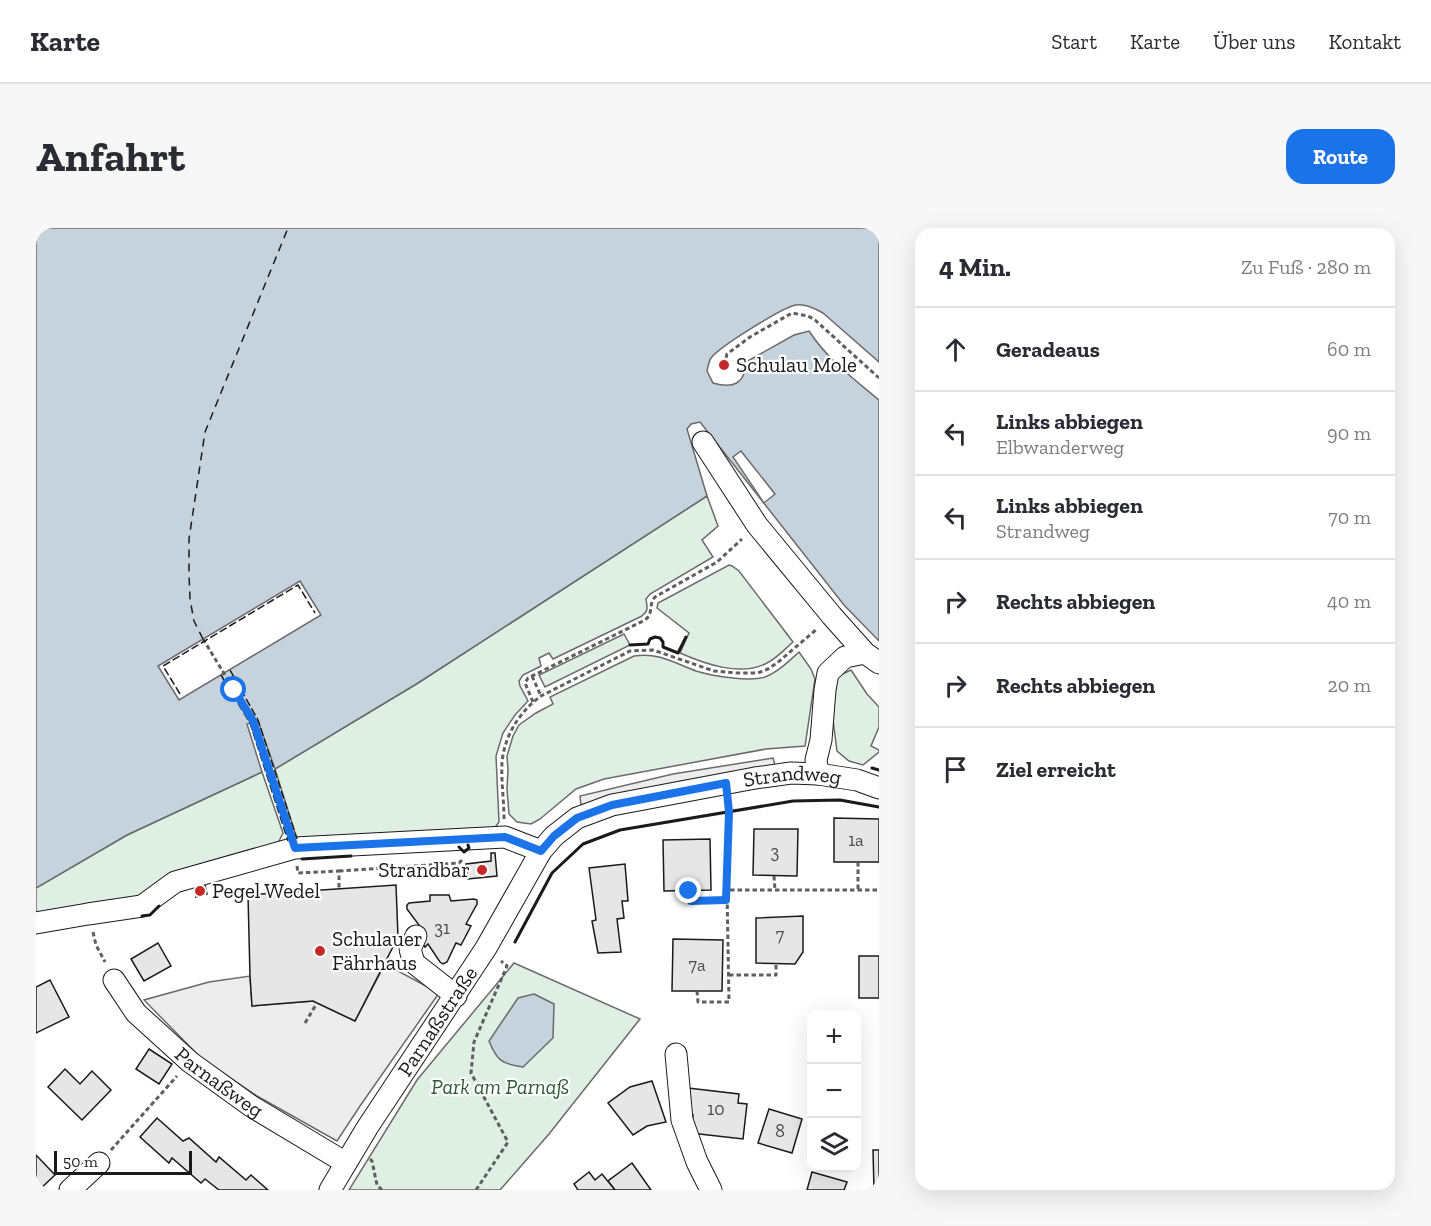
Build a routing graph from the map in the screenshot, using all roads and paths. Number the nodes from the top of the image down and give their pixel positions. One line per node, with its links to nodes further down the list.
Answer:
1 (724, 365): 2 (path)
2 (879, 378)
3 (703, 442): 4 (street)
4 (757, 525): 5 (street); 8 (path)
5 (832, 616): 7 (street); 9 (path)
6 (203, 639): 16 (path)
7 (872, 658): 11 (street)
8 (532, 676): 9 (path); 10 (path)
9 (541, 696): 10 (path)
10 (533, 702): 14 (path)
11 (818, 774): 12 (street, Strandweg); 13 (street, Strandweg)
12 (726, 783): 15 (street, Strandweg); 21 (path)
13 (879, 788)
14 (505, 837): 15 (street); 16 (street)
15 (541, 851): 28 (street, Parnaßstraße)
16 (296, 858): 19 (path); 26 (street)
17 (858, 862): 20 (path)
18 (774, 876): 22 (path)
19 (339, 888)
20 (858, 889): 22 (path); 23 (path)
21 (727, 890): 22 (path); 25 (path)
22 (775, 890)
23 (879, 890)
24 (689, 891): 25 (path)
25 (726, 900): 30 (path)
26 (36, 923)
27 (416, 936): 33 (street)
28 (486, 948): 33 (street, Parnaßstraße); 44 (path)
29 (776, 964): 30 (path)
30 (729, 975): 32 (path)
31 (114, 980): 37 (street, Parnaßweg)
32 (697, 991)
33 (456, 996): 40 (street, Parnaßstraße)
34 (317, 1003): 35 (path)
35 (305, 1023)
36 (676, 1054): 45 (street)
37 (190, 1062): 39 (path); 40 (street, Parnaßweg)
38 (372, 1161): 43 (path)
39 (99, 1162): 41 (street)
40 (345, 1163): 42 (street, Parnaßstraße)
41 (70, 1190)
42 (330, 1190)
43 (382, 1190)
44 (476, 1190)
45 (711, 1190)

